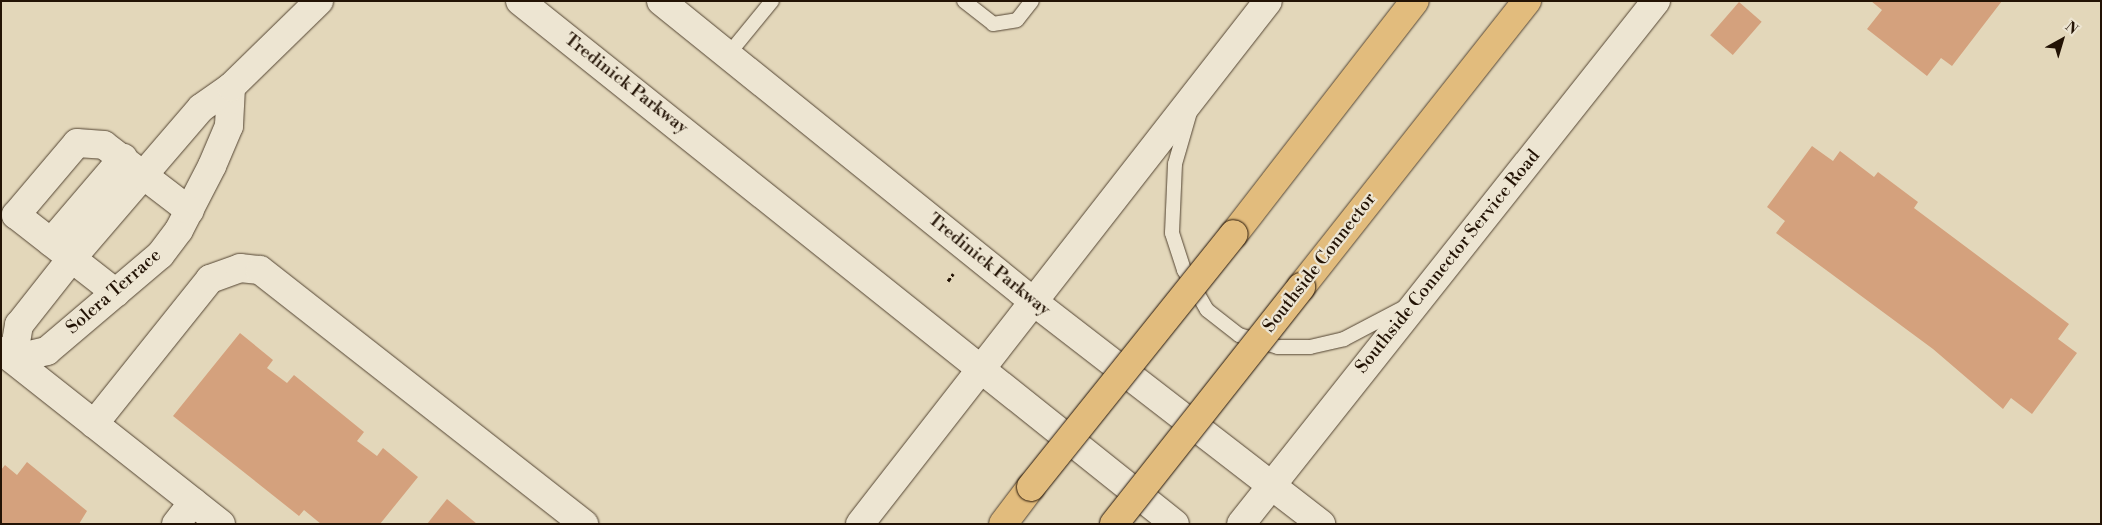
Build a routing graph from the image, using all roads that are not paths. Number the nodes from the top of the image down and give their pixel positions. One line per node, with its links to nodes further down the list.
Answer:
1 (520, 1): 22 (street, Tredinick Parkway)
2 (661, 1): 11 (street, Tredinick Parkway)
3 (772, 1): 11 (lane)
4 (964, 1): 5 (lane)
5 (1032, 1)
6 (1268, 1): 13 (street)
7 (1415, 1): 30 (highway, bridge)
8 (1527, 1): 31 (highway, Southside Connector, bridge)
9 (1656, 1): 19 (street, Southside Connector Service Road)
10 (316, 2): 12 (street)
11 (727, 56): 20 (street, Tredinick Parkway)
12 (231, 87): 15 (street); 16 (street, Solera Terrace)
13 (1195, 94): 19 (lane); 20 (street)
14 (123, 158): 15 (street); 17 (street); 17 (street)
15 (146, 174): 16 (street); 17 (street)
16 (190, 211): 18 (street, Solera Terrace)
17 (62, 250): 18 (street); 21 (street)
18 (116, 293): 21 (street, Solera Terrace)
19 (1418, 300): 24 (street, Southside Connector Service Road)
20 (1034, 302): 22 (street); 24 (street, Tredinick Parkway)
21 (5, 361): 23 (street)
22 (981, 369): 29 (street); 32 (street, Tredinick Parkway)
23 (94, 424): 25 (street); 28 (street)
24 (1272, 484): 33 (street, Southside Connector Service Road); 34 (street, Tredinick Parkway)
25 (193, 502): 26 (street); 27 (street)
26 (176, 524)
27 (220, 524)
28 (584, 524)
29 (860, 524)
30 (1003, 524)
31 (1114, 524)
32 (1175, 524)
33 (1241, 524)
34 (1321, 524)

